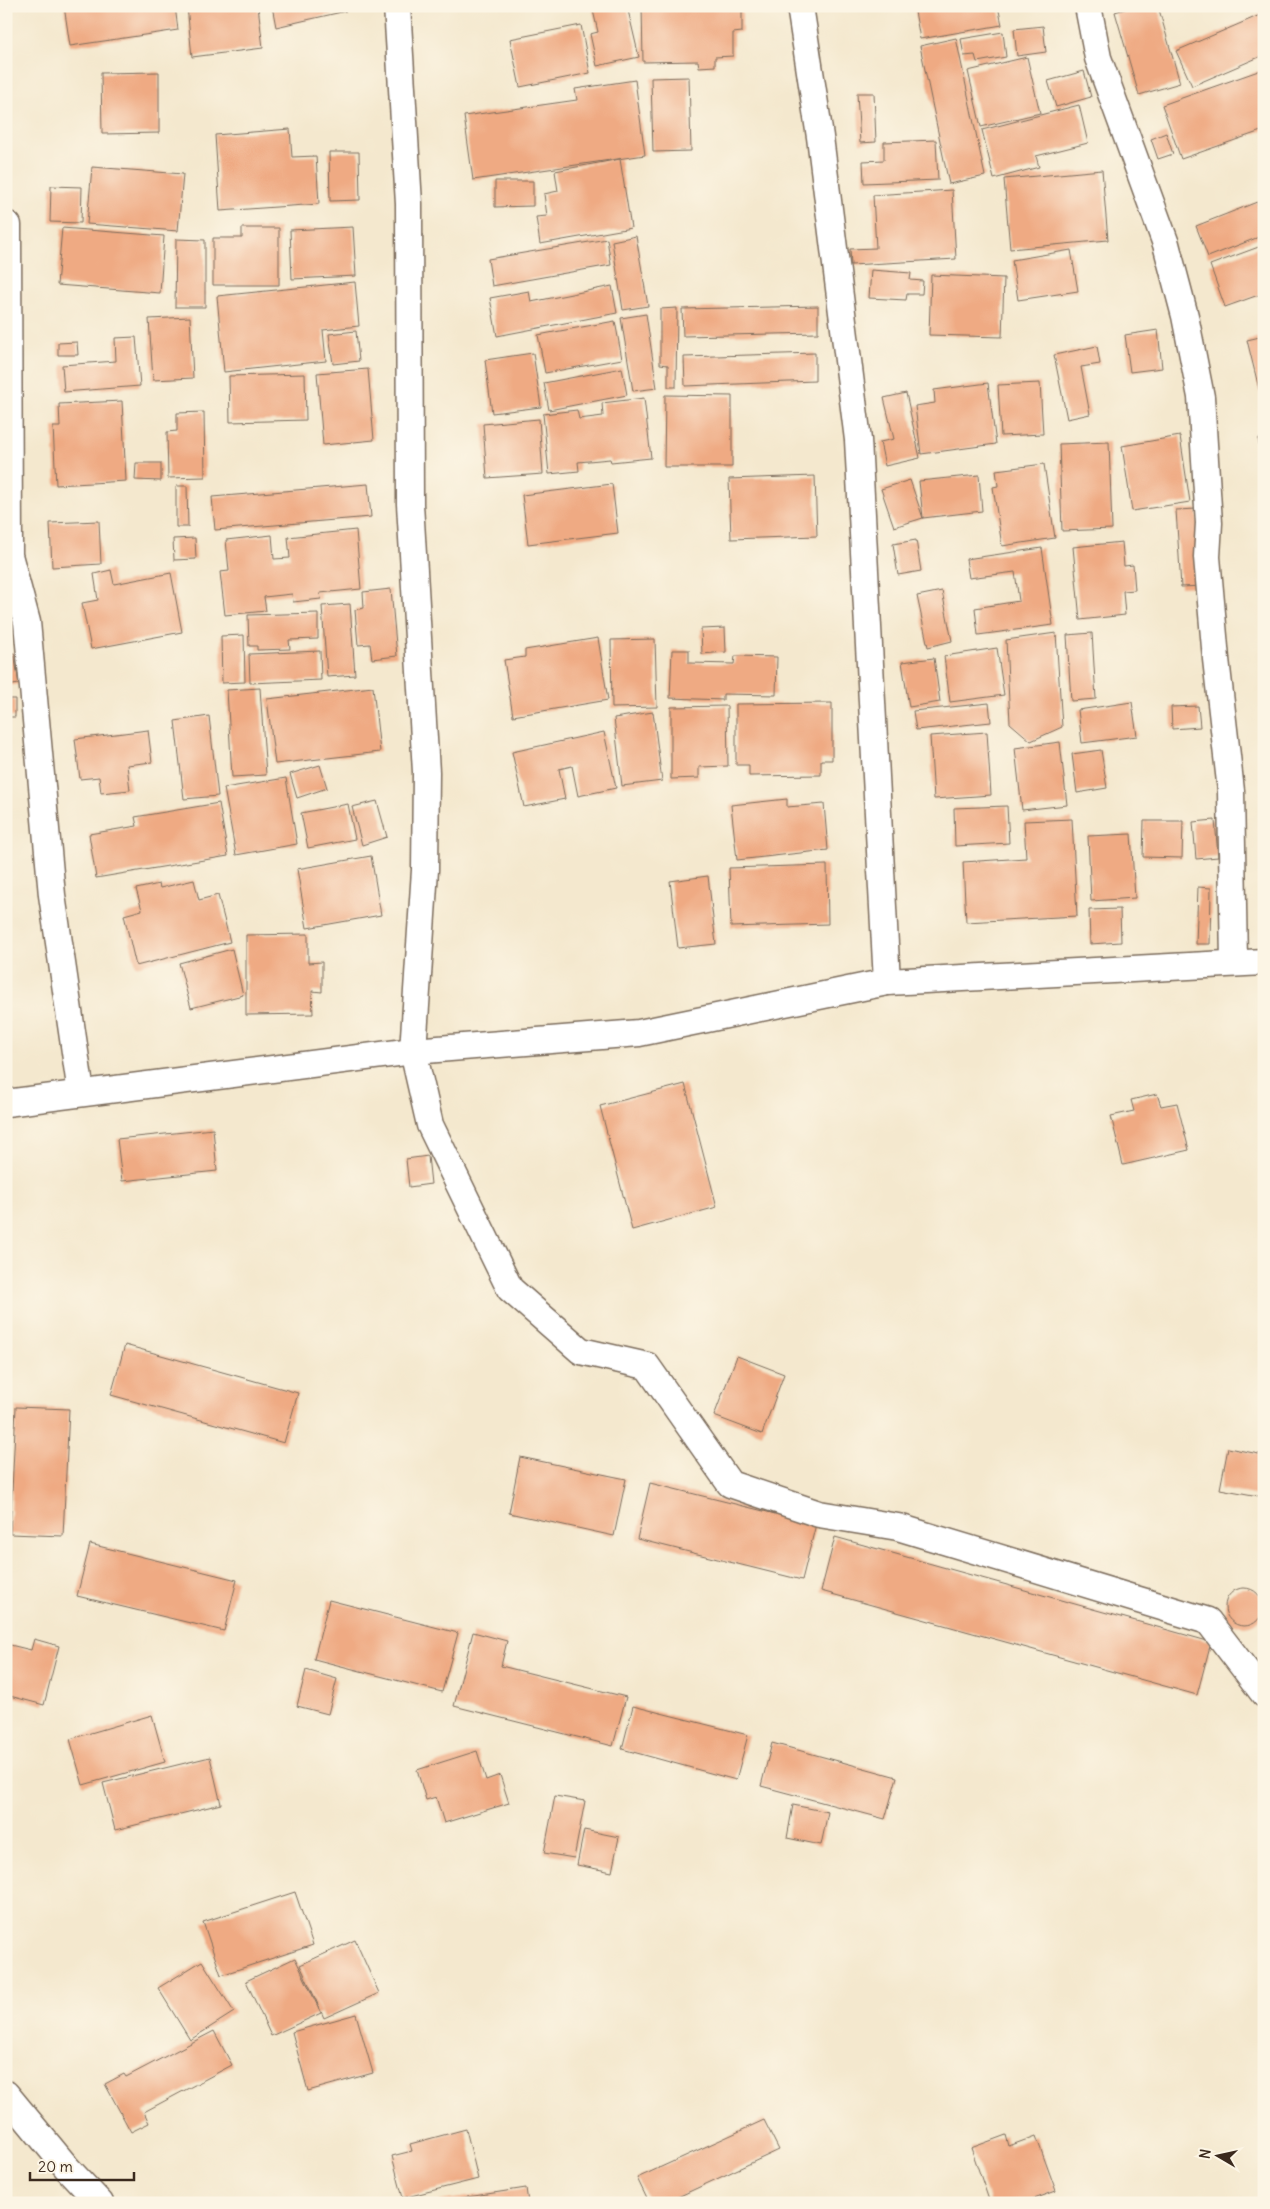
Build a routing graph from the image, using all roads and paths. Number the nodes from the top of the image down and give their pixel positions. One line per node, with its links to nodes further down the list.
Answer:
1 (397, 6): 9 (street)
2 (800, 6): 8 (street)
3 (1088, 6): 6 (street)
4 (8, 225): 5 (street)
5 (8, 555): 10 (street)
6 (1234, 962): 7 (street); 8 (street)
7 (1264, 962)
8 (887, 982): 9 (street)
9 (413, 1051): 10 (street); 12 (street)
10 (81, 1093): 11 (street)
11 (6, 1103)
12 (1264, 1694)
13 (6, 2094): 14 (street)
14 (100, 2203)

